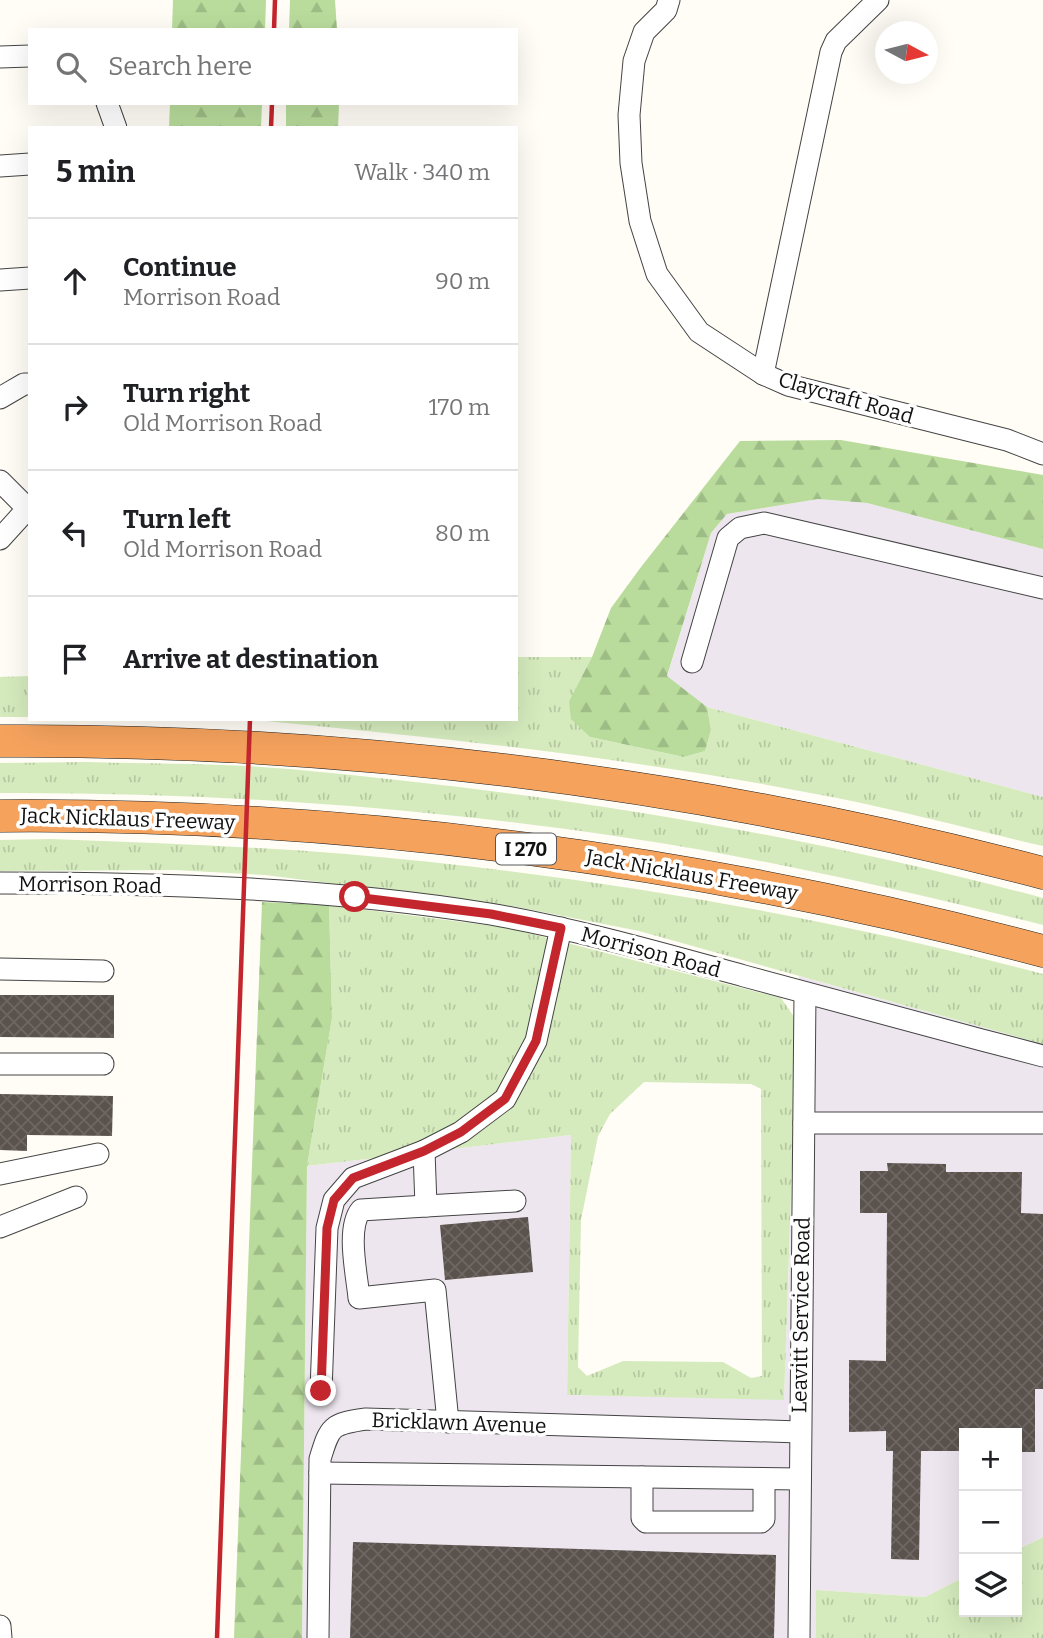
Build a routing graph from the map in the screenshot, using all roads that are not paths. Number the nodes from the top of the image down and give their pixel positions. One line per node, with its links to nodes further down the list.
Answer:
1 (669, 0): 11 (street, Claycraft Road)
2 (878, 0): 11 (street)
3 (28, 56): 4 (street)
4 (0, 57)
5 (108, 105): 6 (street)
6 (115, 126)
7 (28, 164): 8 (street)
8 (0, 166)
9 (28, 278): 10 (street)
10 (0, 280)
11 (763, 374): 14 (street, Claycraft Road)
12 (28, 384): 13 (street)
13 (0, 398)
14 (1043, 454)
15 (0, 481): 16 (street)
16 (28, 506)
17 (28, 508): 18 (street)
18 (0, 539)
19 (1043, 587): 20 (street)
20 (692, 662)
21 (0, 741): 23 (highway)
22 (0, 816): 26 (highway, Jack Nicklaus Freeway / I 270)
23 (1043, 873)
24 (0, 883): 25 (street, Morrison Road)
25 (561, 928): 29 (street, Morrison Road); 35 (street)
26 (1043, 951)
27 (0, 969): 28 (street)
28 (103, 971)
29 (805, 993): 30 (street, Morrison Road); 34 (street, Leavitt Service Road)
30 (1043, 1056)
31 (0, 1064): 32 (street)
32 (103, 1064)
33 (1043, 1123): 34 (street)
34 (804, 1124): 44 (street, Leavitt Service Road)
35 (424, 1151): 40 (street); 42 (street)
36 (98, 1154): 37 (street)
37 (0, 1174)
38 (76, 1197): 41 (street)
39 (515, 1201): 40 (street)
40 (425, 1206): 43 (street)
41 (0, 1227)
42 (321, 1391)
43 (448, 1422): 44 (street, Bricklawn Avenue); 45 (street, Bricklawn Avenue)
44 (800, 1432): 48 (street, Leavitt Service Road)
45 (320, 1473): 46 (street); 51 (street, Bricklawn Avenue)
46 (642, 1477): 47 (street); 47 (street)
47 (764, 1479): 48 (street)
48 (800, 1479): 52 (street, Leavitt Service Road)
49 (0, 1626): 50 (street)
50 (1, 1638)
51 (318, 1638)
52 (799, 1638)

